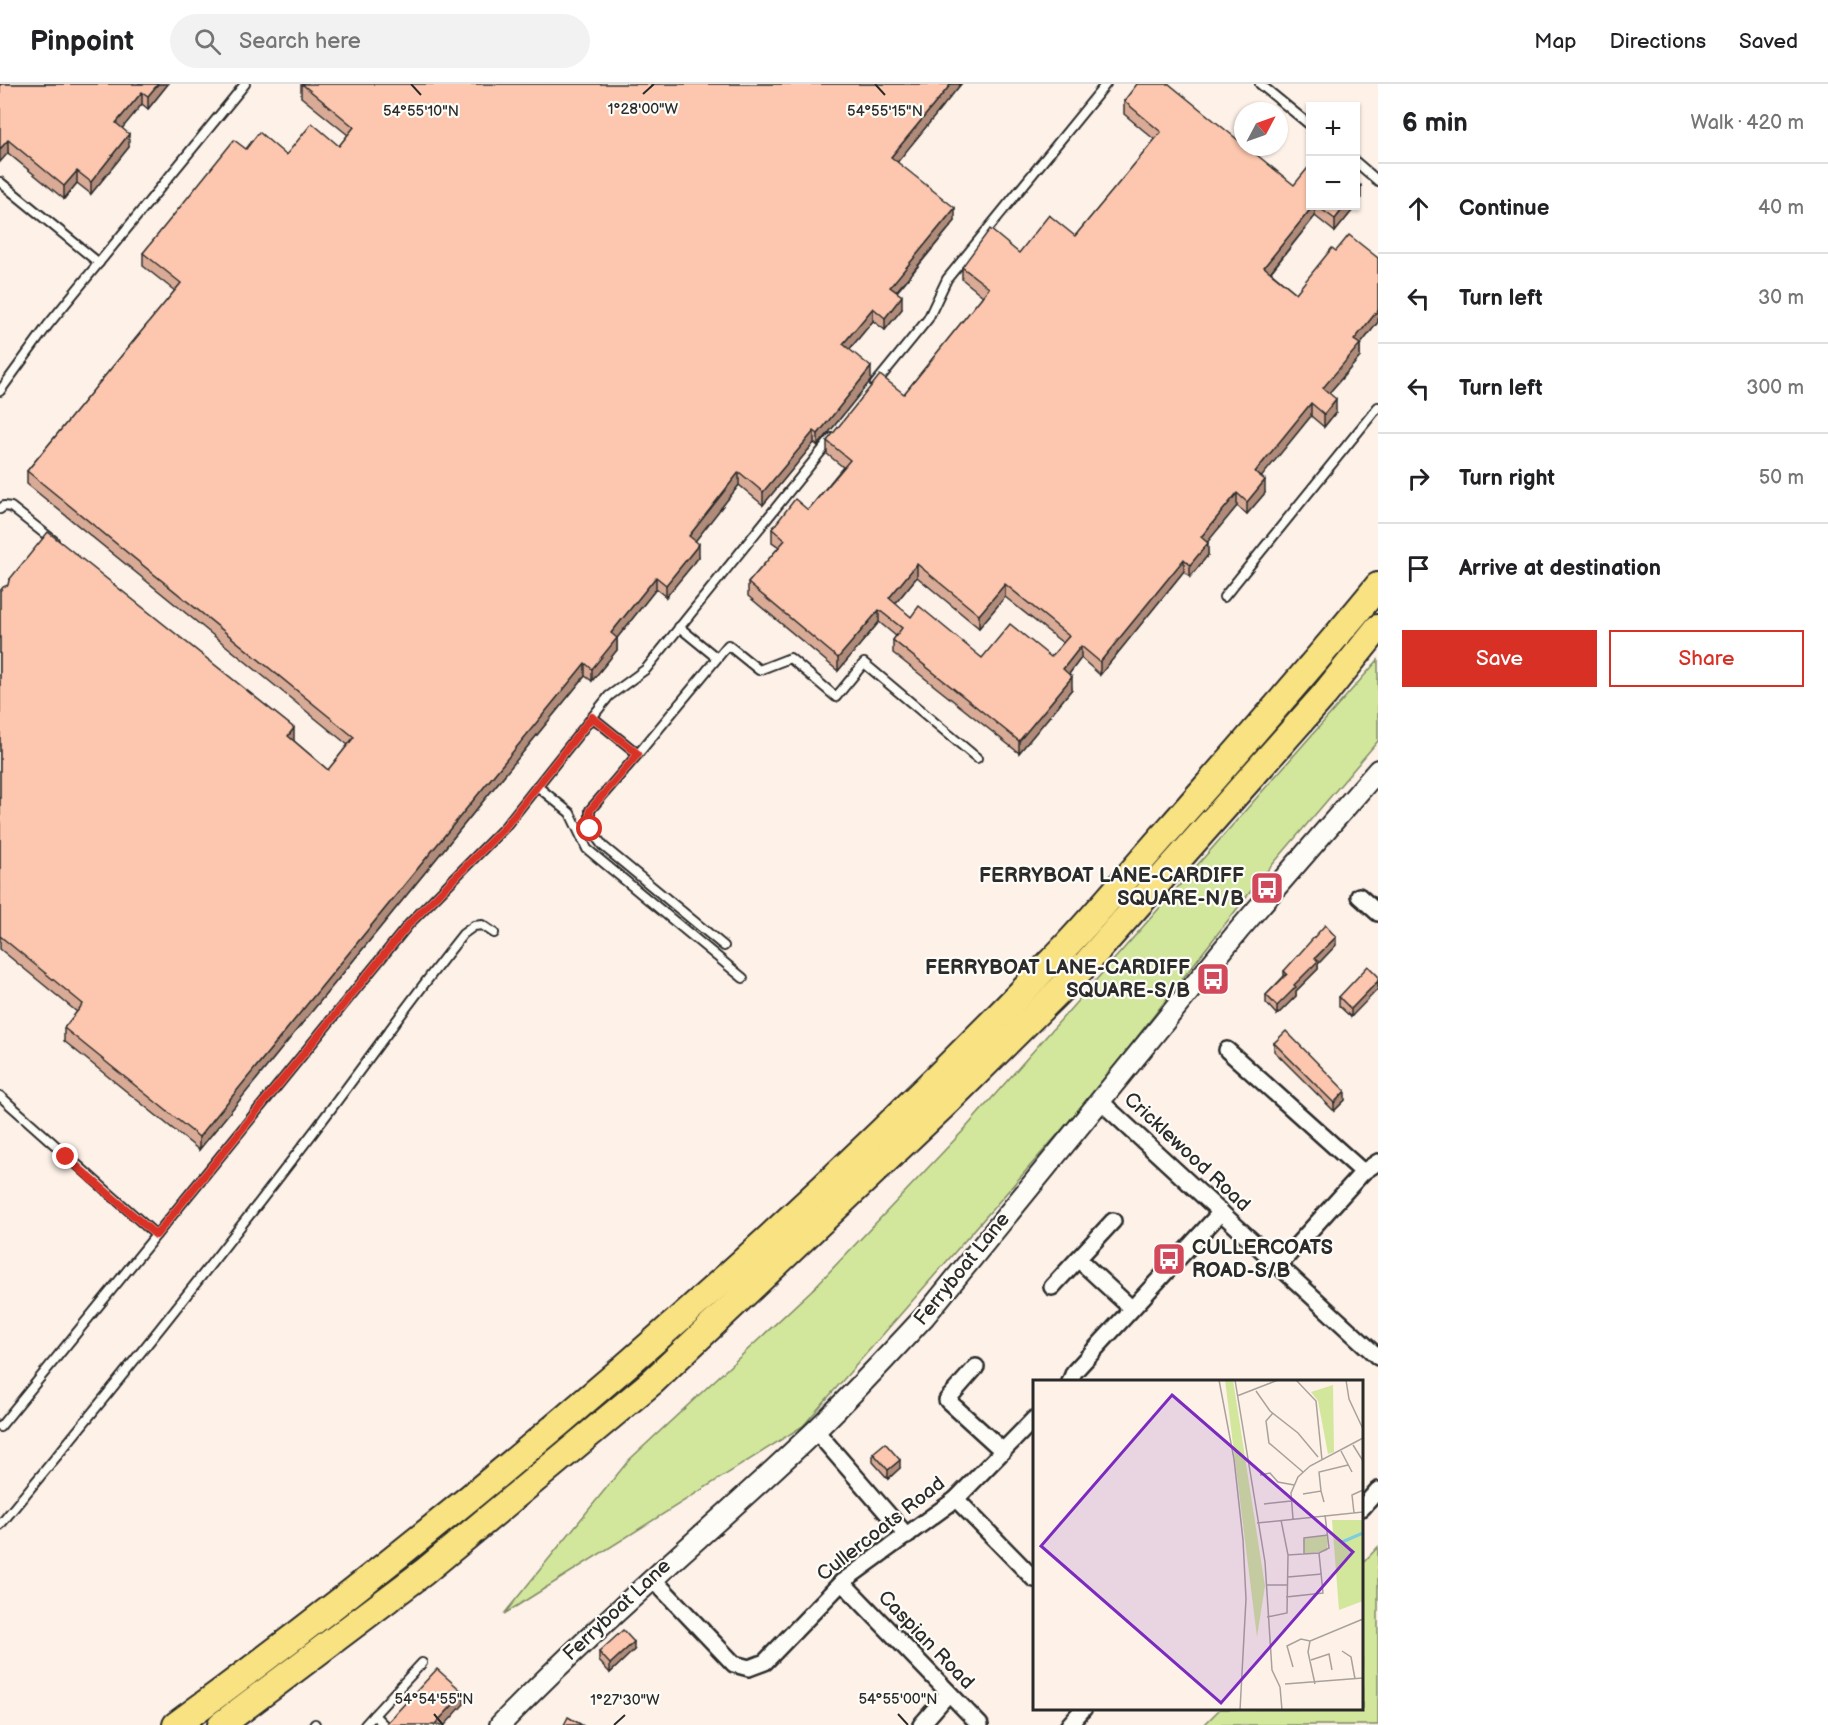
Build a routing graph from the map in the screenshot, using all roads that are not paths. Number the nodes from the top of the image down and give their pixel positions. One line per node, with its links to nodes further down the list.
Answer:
1 (245, 84): 8 (lane)
2 (1107, 84): 10 (lane)
3 (1260, 84): 4 (lane)
4 (1306, 122)
5 (1360, 165): 6 (lane)
6 (1378, 181)
7 (0, 182): 8 (lane)
8 (99, 263): 9 (lane)
9 (0, 390)
10 (866, 396)
11 (1378, 407): 16 (lane)
12 (837, 431): 17 (lane)
13 (0, 509): 14 (lane)
14 (66, 550)
15 (1378, 586): 61 (highway)
16 (1224, 597)
17 (679, 627): 19 (lane); 20 (lane)
18 (1378, 628): 62 (highway)
19 (717, 658): 21 (lane); 22 (lane)
20 (592, 717): 21 (lane); 24 (lane)
21 (638, 754): 28 (lane)
22 (977, 758)
23 (1378, 770): 32 (street, Ferryboat Lane)
24 (537, 786): 29 (lane); 37 (lane)
25 (1359, 896): 26 (street)
26 (1378, 913)
27 (494, 933): 52 (lane)
28 (724, 946)
29 (743, 978)
30 (1227, 1050): 34 (street)
31 (0, 1096): 37 (lane)
32 (1099, 1100): 35 (street, Cricklewood Road); 47 (street, Ferryboat Lane)
33 (1378, 1162): 34 (street)
34 (1364, 1172): 39 (street)
35 (1221, 1212): 39 (street, Cricklewood Road); 41 (street)
36 (1113, 1221): 38 (street)
37 (156, 1235): 46 (lane)
38 (1078, 1259): 40 (street); 41 (street)
39 (1279, 1265): 42 (street, Cricklewood Road)
40 (1052, 1287)
41 (1131, 1308): 44 (street)
42 (1378, 1357)
43 (976, 1367): 48 (street)
44 (1072, 1380)
45 (1033, 1421): 48 (street, Cullercoats Road)
46 (0, 1427)
47 (815, 1430): 53 (street); 55 (street, Ferryboat Lane)
48 (1003, 1451): 50 (street, Cullercoats Road)
49 (1378, 1490): 51 (street)
50 (956, 1499): 53 (street, Cullercoats Road); 54 (street)
51 (1363, 1507)
52 (0, 1525)
53 (906, 1536): 56 (street, Cullercoats Road)
54 (1033, 1576)
55 (652, 1578): 56 (street, Cullercoats Road); 65 (street, Ferryboat Lane)
56 (842, 1582): 58 (street, Caspian Road)
57 (422, 1663): 60 (lane)
58 (948, 1694): 66 (street); 67 (street, Caspian Road)
59 (1082, 1710): 68 (street)
60 (374, 1715): 63 (lane); 64 (lane)
61 (176, 1725)
62 (222, 1725)
63 (365, 1725)
64 (384, 1725)
65 (500, 1725)
66 (921, 1725)
67 (980, 1725)
68 (1069, 1725)

